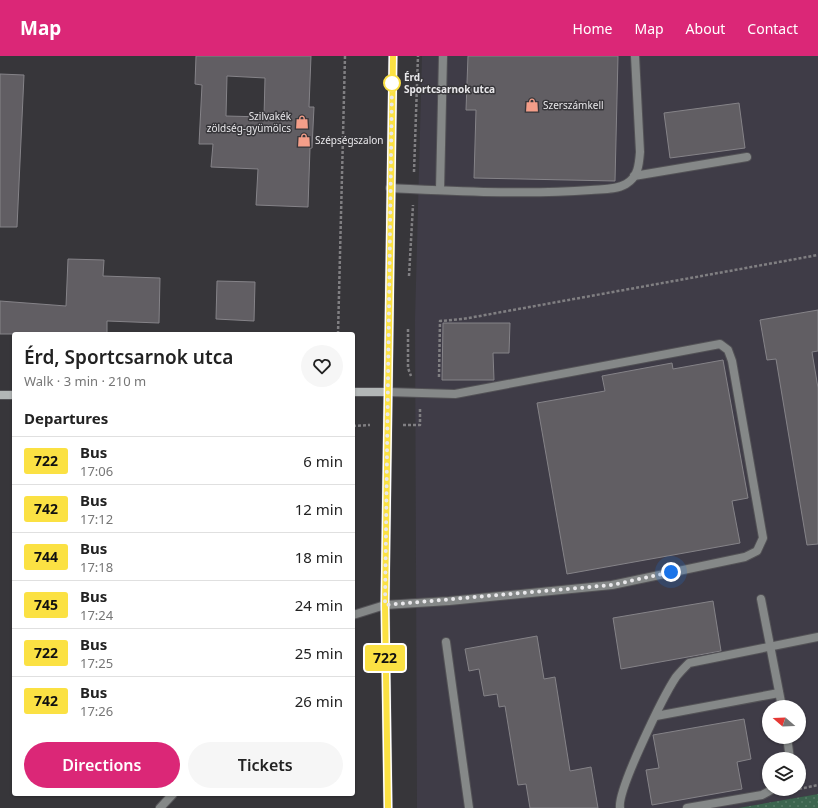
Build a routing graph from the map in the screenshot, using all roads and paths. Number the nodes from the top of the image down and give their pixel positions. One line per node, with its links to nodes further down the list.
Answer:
1 (345, 56): 14 (path)
2 (393, 56): 8 (main road)
3 (418, 56): 9 (path)
4 (443, 56): 10 (street)
5 (635, 56): 7 (street)
6 (747, 156): 7 (street)
7 (634, 176): 10 (street)
8 (390, 188): 9 (street); 18 (main road)
9 (413, 189): 10 (street); 12 (path)
10 (440, 190)
11 (818, 255): 16 (path)
12 (409, 278)
13 (408, 323): 15 (path)
14 (338, 332)
15 (414, 380)
16 (439, 384)
17 (355, 392): 18 (main road)
18 (388, 392): 22 (main road); 22 (street)
19 (0, 395): 20 (main road)
20 (12, 395)
21 (761, 599): 26 (street)
22 (385, 605): 23 (street); 35 (main road)
23 (355, 614)
24 (818, 637): 26 (street)
25 (446, 642): 36 (street)
26 (770, 646): 27 (street); 29 (street)
27 (779, 693): 28 (street); 29 (street)
28 (780, 700)
29 (656, 716): 37 (street)
30 (818, 785): 31 (path)
31 (806, 787)
32 (762, 794): 38 (street)
33 (171, 796): 34 (street)
34 (160, 808)
35 (388, 808)
36 (469, 808)
37 (620, 808)
38 (687, 808)

